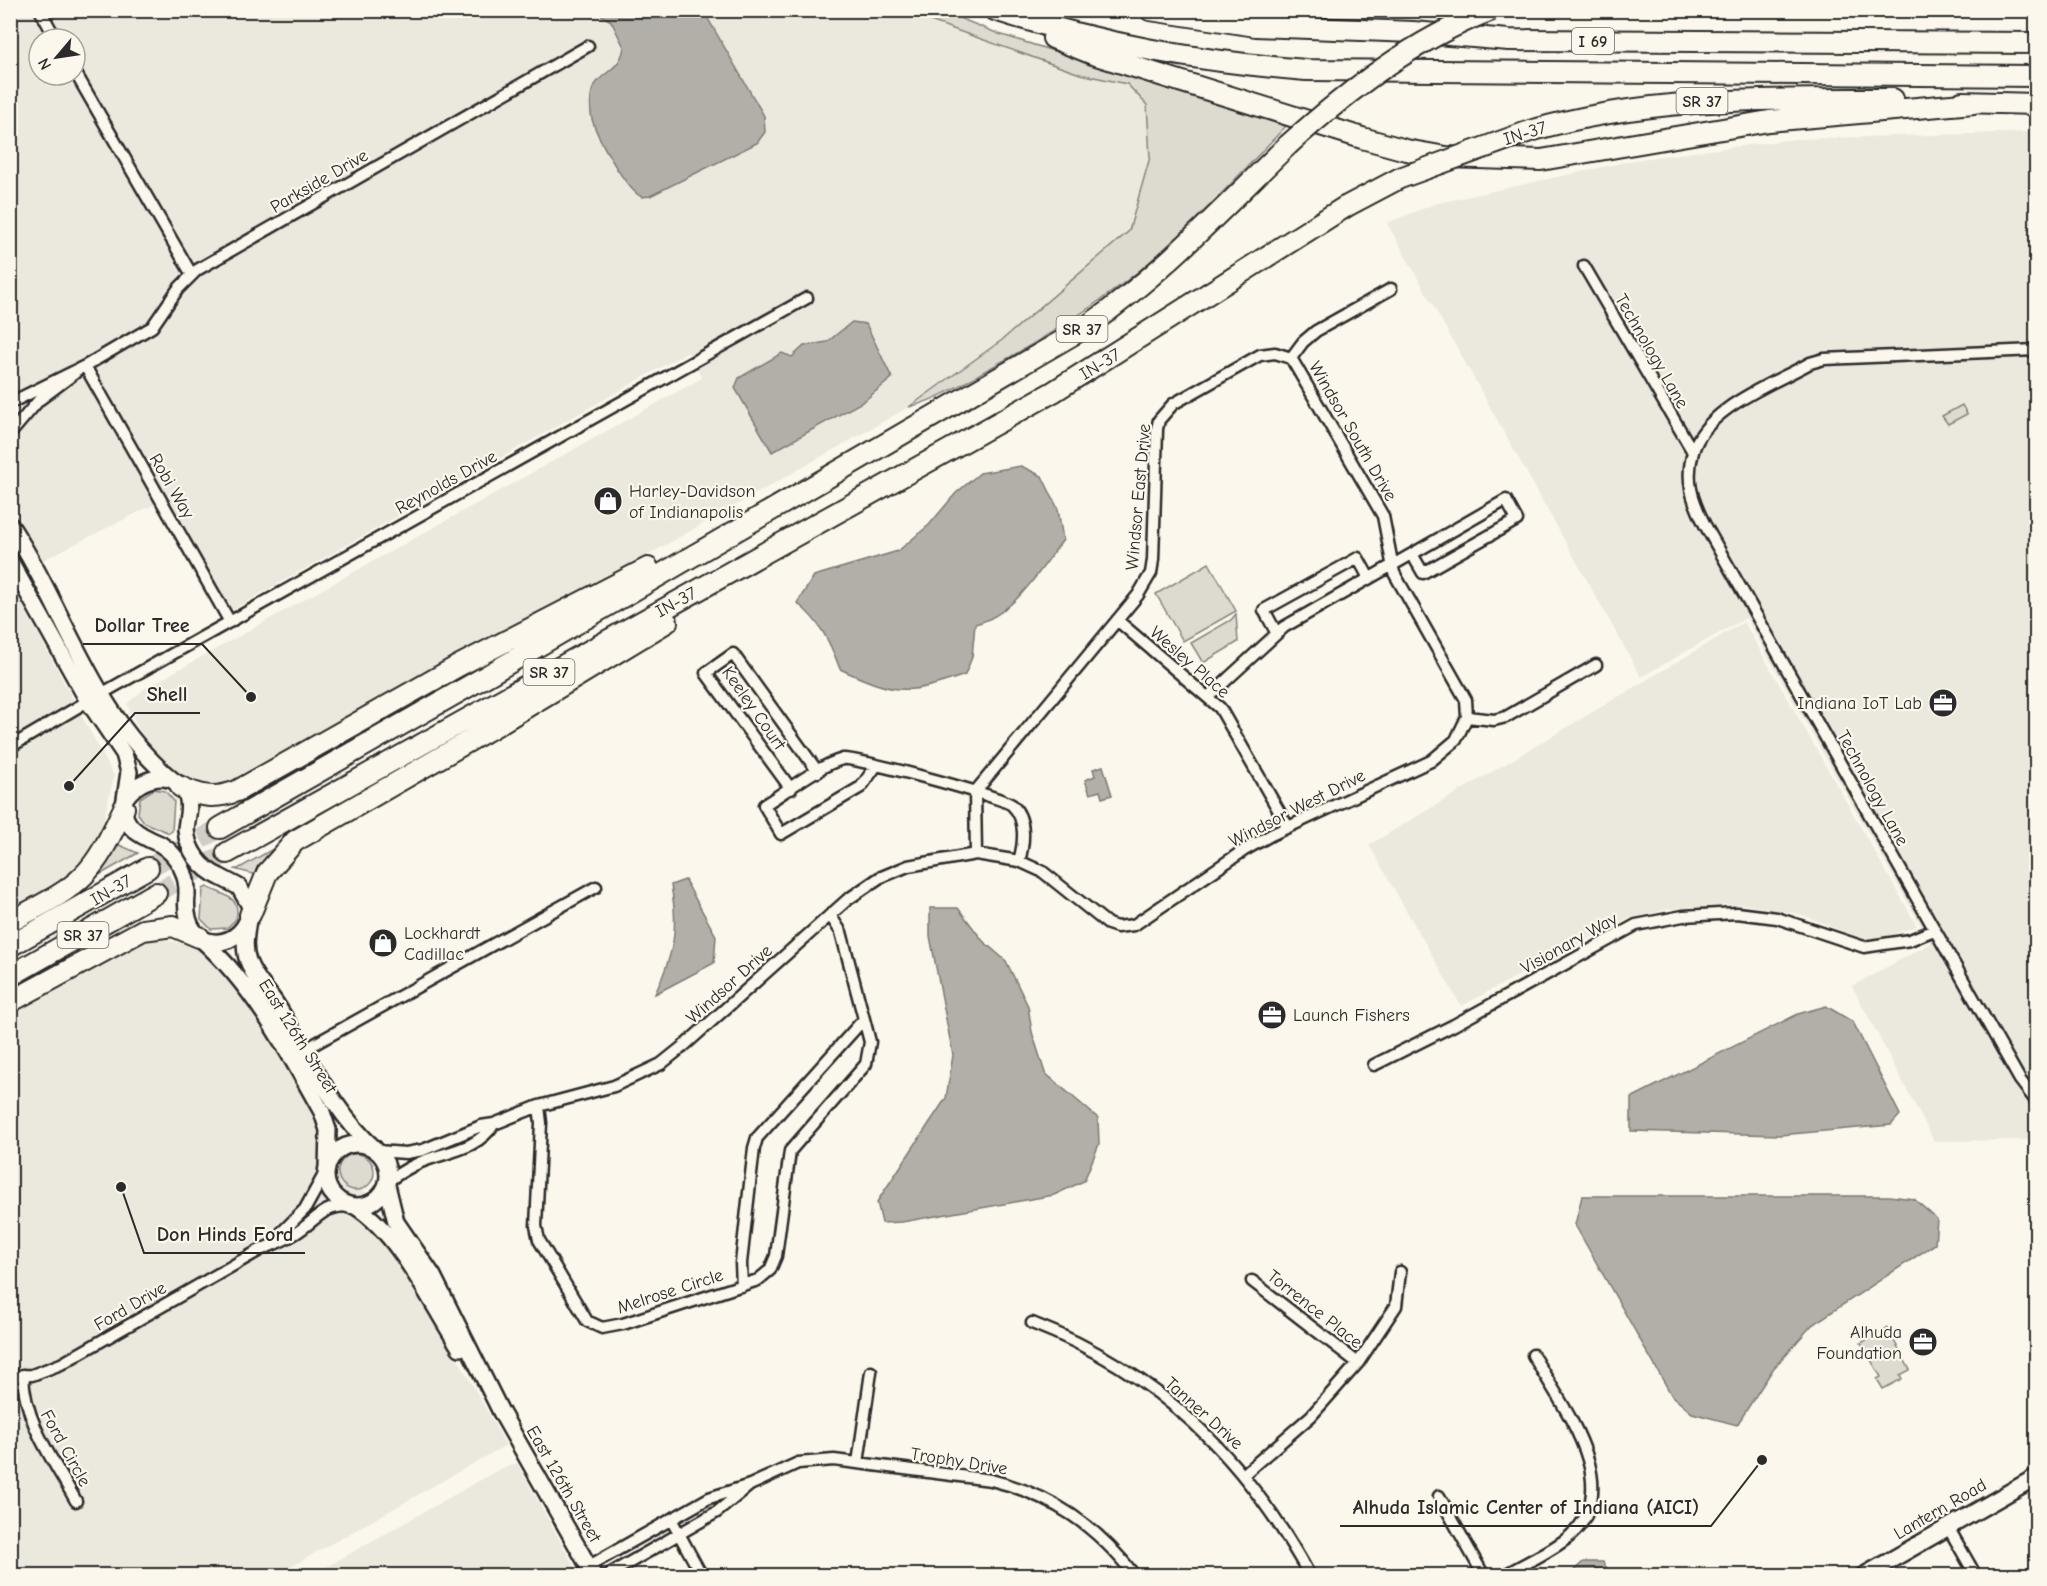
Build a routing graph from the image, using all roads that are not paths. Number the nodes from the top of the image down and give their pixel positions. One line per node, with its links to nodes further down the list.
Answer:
1 (40, 10): 5 (street)
2 (1150, 10): 6 (highway, I 69)
3 (1491, 10): 22 (highway, IN-37 / SR 37, bridge)
4 (1001, 13): 8 (highway, I 69); 10 (highway)
5 (49, 27)
6 (2037, 43)
7 (588, 46): 13 (street, Parkside Drive)
8 (2037, 76)
9 (84, 87): 13 (street)
10 (1974, 103): 11 (highway, IN-37 / SR 37); 23 (highway, IN-37 / SR 37, bridge)
11 (2037, 104)
12 (1584, 266): 21 (street, Technology Lane)
13 (192, 275): 18 (street, Parkside Drive)
14 (1392, 289): 17 (street)
15 (807, 298): 30 (street, Reynolds Drive)
16 (2037, 350): 21 (street, Technology Lane)
17 (1292, 358): 27 (street, Windsor South Drive); 29 (street, Windsor East Drive)
18 (85, 366): 19 (street, Parkside Drive); 20 (street, Parkside Drive); 30 (street, Robi Way)
19 (10, 403)
20 (10, 434)
21 (1693, 452): 54 (street, Technology Lane)
22 (786, 502): 39 (highway); 44 (highway, IN-37 / SR 37)
23 (854, 503): 45 (highway, IN-37 / SR 37); 52 (highway)
24 (10, 525): 34 (main road)
25 (1412, 554): 25 (street); 27 (street)
26 (10, 561): 34 (main road)
27 (1391, 566): 28 (street); 35 (street, Windsor South Drive)
28 (1369, 578): 31 (street); 31 (street)
29 (1117, 621): 33 (street, Wesley Place); 41 (street, Windsor East Drive)
30 (230, 622): 34 (street, Reynolds Drive)
31 (1276, 632): 33 (street)
32 (1596, 666): 35 (street)
33 (1208, 697): 43 (street, Wesley Place)
34 (94, 698): 36 (street, Reynolds Drive); 39 (main road); 42 (main road)
35 (1467, 717): 43 (street, Windsor West Drive)
36 (10, 747)
37 (876, 766): 38 (street); 40 (street); 41 (street)
38 (818, 772): 40 (street); 40 (street, Keeley Court)
39 (178, 784): 42 (main road); 52 (main road, bridge)
40 (791, 789)
41 (975, 792): 46 (street); 47 (street)
42 (125, 803): 53 (highway); 55 (main road, bridge)
43 (1288, 827): 47 (street, Windsor West Drive)
44 (220, 828)
45 (227, 853)
46 (976, 854): 47 (street, Windsor West Drive); 51 (street, Windsor Drive)
47 (1019, 861)
48 (148, 868): 56 (highway, IN-37 / SR 37)
49 (596, 887): 60 (street)
50 (156, 893): 57 (highway, IN-37 / SR 37)
51 (830, 915): 59 (street, Melrose Circle); 63 (street, Windsor Drive)
52 (249, 917): 55 (main road); 60 (main road, East 126th Street)
53 (10, 922)
54 (1934, 930): 61 (street, Visionary Way); 62 (street, Technology Lane)
55 (200, 938): 58 (highway); 66 (main road, East 126th Street)
56 (10, 946)
57 (10, 976)
58 (10, 1002)
59 (864, 1019): 72 (street, Melrose Circle); 72 (street, Melrose Circle)
60 (304, 1050): 65 (main road, East 126th Street)
61 (1374, 1065)
62 (2037, 1101)
63 (539, 1106): 64 (street, Windsor Drive); 72 (street, Melrose Circle)
64 (494, 1124): 65 (street, Windsor Drive); 67 (street, Windsor Drive)
65 (376, 1150): 66 (main road); 67 (main road)
66 (327, 1170): 68 (main road); 69 (street, Ford Drive)
67 (388, 1183): 68 (main road); 79 (main road, East 126th Street)
68 (353, 1206): 69 (street, Ford Drive); 79 (main road, East 126th Street)
69 (260, 1250): 77 (street, Ford Drive)
70 (1400, 1272): 75 (street)
71 (1252, 1281): 75 (street, Torrence Place)
72 (742, 1286)
73 (1032, 1323): 81 (street, Tanner Drive)
74 (1533, 1355): 95 (street)
75 (1358, 1363): 81 (street)
76 (871, 1372): 80 (street)
77 (23, 1375): 78 (street, Ford Drive); 85 (street, Ford Circle)
78 (10, 1376)
79 (501, 1412): 89 (main road, East 126th Street)
80 (858, 1463): 83 (street, Trophy Drive); 92 (street, Trophy Drive)
81 (1244, 1474): 93 (street, Tanner Drive)
82 (2037, 1477): 87 (main road, Lantern Road)
83 (750, 1485): 86 (street, Trophy Drive); 88 (street, Trophy Drive)
84 (1439, 1496): 94 (street)
85 (76, 1501)
86 (671, 1520): 88 (street); 89 (street, Trophy Drive)
87 (1948, 1527): 96 (main road, Lantern Road); 97 (street)
88 (679, 1534): 90 (street, Trophy Drive); 91 (street)
89 (592, 1571)
90 (606, 1575)
91 (702, 1575)
92 (1135, 1575)
93 (1310, 1575)
94 (1484, 1575)
95 (1503, 1575)
96 (1863, 1575)
97 (1976, 1575)

